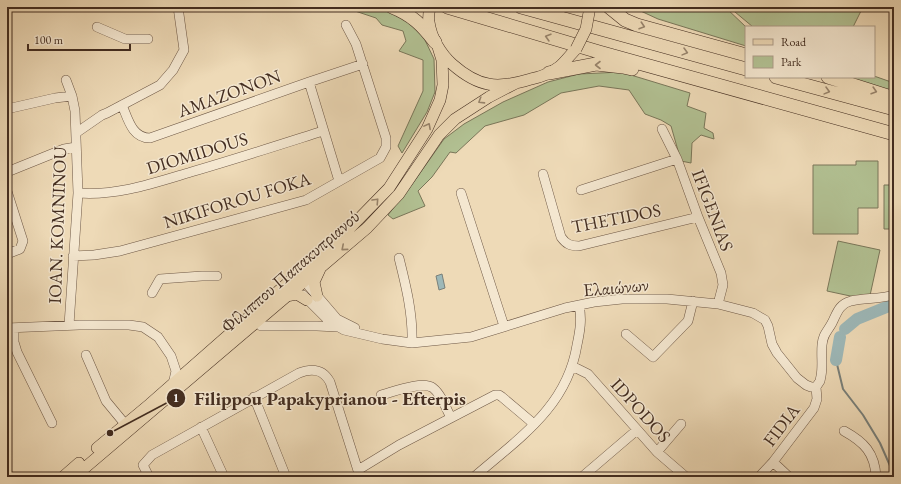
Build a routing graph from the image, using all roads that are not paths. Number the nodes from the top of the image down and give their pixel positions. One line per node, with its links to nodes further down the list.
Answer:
1 (178, 7): 23 (street)
2 (392, 7): 11 (highway)
3 (447, 7): 29 (highway, one-way to 3)
4 (521, 7): 14 (highway, one-way to 14)
5 (590, 7): 15 (main road, bridge)
6 (609, 7): 12 (highway, one-way to 12)
7 (429, 9): 11 (main road)
8 (346, 25): 13 (street, NIKIFOROU FOKA)
9 (97, 27): 10 (street)
10 (148, 39)
11 (437, 44): 20 (main road); 46 (main road, Φίλιππου Παπακυπριανού, one-way to 11)
12 (745, 54)
13 (363, 64): 19 (street, AMAZONON); 35 (street, NIKIFOROU FOKA)
14 (745, 69)
15 (549, 73): 20 (main road); 30 (highway, one-way to 15)
16 (780, 78): 25 (highway, one-way to 25)
17 (831, 78): 22 (highway, one-way to 22)
18 (66, 80): 21 (street, IOAN. KOMNINOU)
19 (309, 82): 23 (street, AMAZONON); 27 (street)
20 (516, 83): 44 (main road, Φίλιππου Παπακυπριανού, one-way to 44)
21 (72, 96): 24 (street); 28 (street, IOAN. KOMNINOU)
22 (894, 98)
23 (122, 105): 28 (street)
24 (7, 109)
25 (894, 109)
26 (662, 129): 32 (street, IFIGENIAS)
27 (323, 131): 35 (street); 38 (street, DIOMIDOUS)
28 (76, 133): 31 (street, IOAN. KOMNINOU)
29 (894, 134)
30 (894, 141)
31 (76, 147): 33 (street); 38 (street, IOAN. KOMNINOU)
32 (677, 159): 36 (street); 40 (street, IFIGENIAS)
33 (7, 172)
34 (544, 174): 40 (street, THETIDOS)
35 (339, 181): 42 (street, NIKIFOROU FOKA)
36 (581, 190)
37 (7, 191): 41 (street)
38 (78, 192): 42 (street, IOAN. KOMNINOU)
39 (461, 193): 56 (street)
40 (698, 217): 52 (street, IFIGENIAS)
41 (7, 254)
42 (73, 256): 54 (street, IOAN. KOMNINOU)
43 (399, 258): 61 (street)
44 (321, 267): 46 (main road, Φίλιππου Παπακυπριανού); 50 (main road)
45 (217, 276): 47 (street)
46 (297, 281): 49 (main road, Φίλιππου Παπακυπριανού); 50 (street, Ελαιώνων); 64 (main road, Φίλιππου Παπακυπριανού)
47 (152, 293)
48 (894, 295): 67 (street, FIDIA)
49 (286, 296): 50 (main road); 85 (main road, Φίλιππου Παπακυπριανού)
50 (312, 298): 57 (street, Ελαιώνων); 60 (street, Ελαιώνων)
51 (692, 301): 52 (street, Ελαιώνων); 53 (street, Ελαιώνων); 59 (street)
52 (718, 304): 67 (street, Ελαιώνων)
53 (579, 305): 56 (street, Ελαιώνων); 65 (street)
54 (69, 325): 58 (street); 63 (street)
55 (261, 326): 57 (street)
56 (504, 326): 61 (street, Ελαιώνων)
57 (337, 327): 60 (street, Ελαιώνων)
58 (11, 328): 71 (street)
59 (626, 334)
60 (382, 339): 61 (street, Ελαιώνων)
61 (412, 343)
62 (86, 355): 72 (street)
63 (172, 356): 64 (street); 66 (street)
64 (194, 365): 66 (main road, Φίλιππου Παπακυπριανού)
65 (572, 366): 73 (street); 76 (street, IDPODOS)
66 (173, 384): 72 (main road, Φίλιππου Παπακυπριανού)
67 (816, 387): 79 (street, FIDIA)
68 (381, 395): 70 (street)
69 (254, 397): 75 (street); 81 (street); 88 (street)
70 (451, 418): 73 (street); 81 (street)
71 (52, 423)
72 (125, 424): 84 (main road, Φίλιππου Παπακυπριανού)
73 (534, 424): 89 (street)
74 (681, 424): 78 (street)
75 (201, 427): 86 (street); 87 (street)
76 (637, 430): 78 (street, IDPODOS); 90 (street)
77 (844, 431): 93 (street)
78 (657, 452): 82 (street, IDPODOS)
79 (773, 462): 91 (street, FIDIA); 92 (street)
80 (7, 473): 83 (street)
81 (359, 473)
82 (681, 476)
83 (10, 477)
84 (63, 477)
85 (74, 477)
86 (149, 477)
87 (224, 477)
88 (286, 477)
89 (474, 477)
90 (582, 477)
91 (759, 477)
92 (789, 477)
93 (876, 477)

